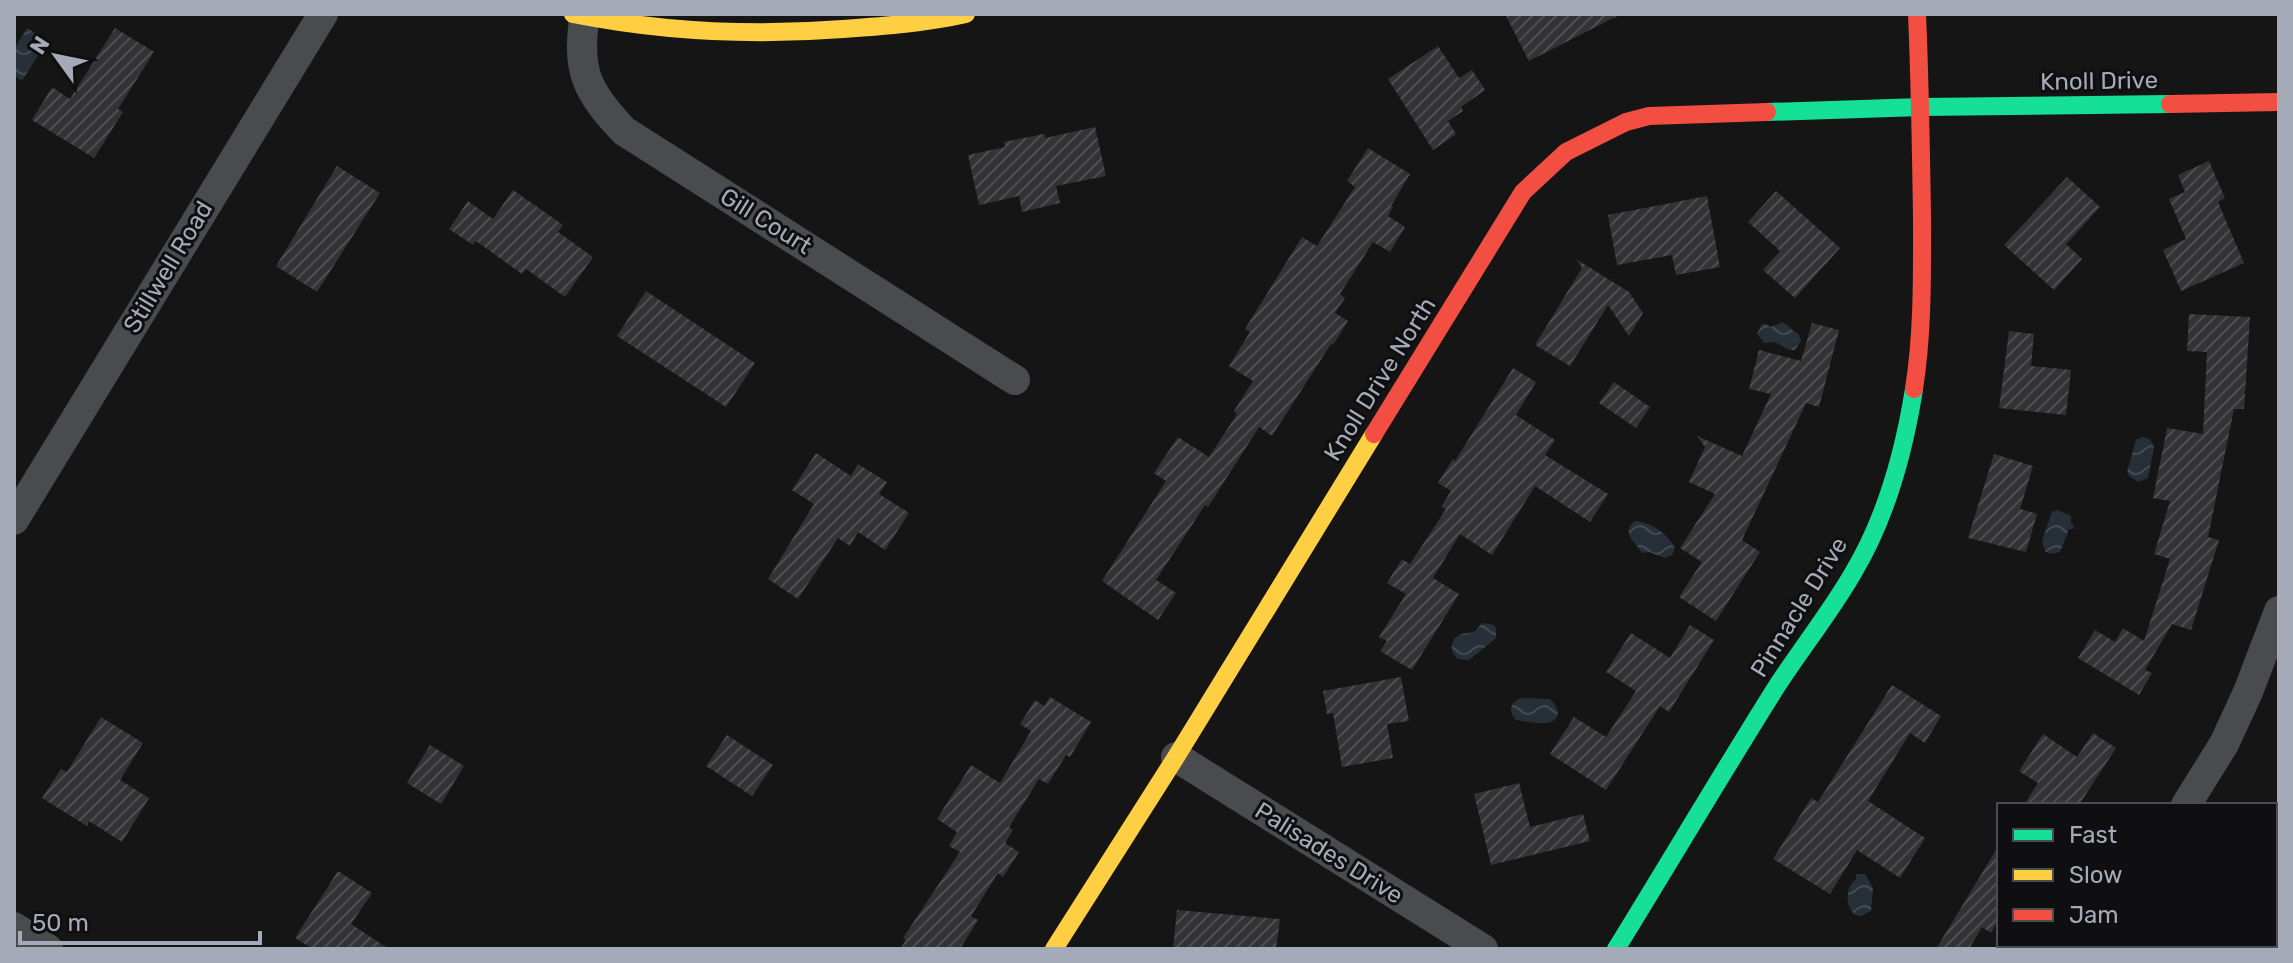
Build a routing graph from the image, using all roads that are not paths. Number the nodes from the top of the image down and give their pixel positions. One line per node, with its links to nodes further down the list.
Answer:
1 (323, 14): 8 (street, Stillwell Road)
2 (966, 14): 4 (street)
3 (1917, 14): 6 (street, Pinnacle Drive)
4 (586, 16): 7 (street, Gill Court)
5 (2279, 102): 6 (street, Knoll Drive)
6 (1921, 107): 10 (street, Knoll Drive North); 16 (street, Pinnacle Drive)
7 (1015, 380)
8 (14, 520)
9 (2279, 611): 11 (street)
10 (1176, 757): 14 (street, Knoll Drive North); 15 (street, Palisades Drive)
11 (2187, 803)
12 (14, 927): 13 (street)
13 (48, 949)
14 (1054, 949)
15 (1483, 949)
16 (1616, 949)

